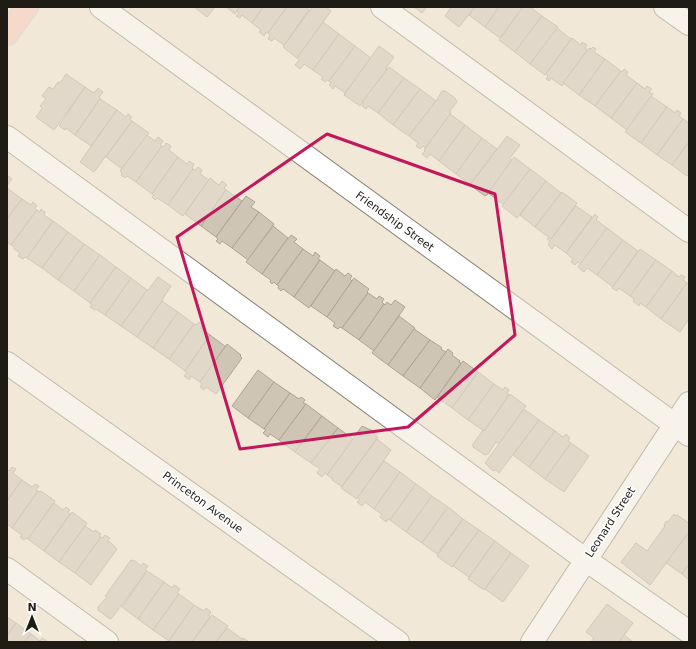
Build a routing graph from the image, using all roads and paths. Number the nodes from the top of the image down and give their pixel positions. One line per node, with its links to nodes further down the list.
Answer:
1 (27, 7): 6 (main road)
2 (101, 7): 11 (street, Friendship Street)
3 (382, 7): 8 (street)
4 (665, 7): 5 (street)
5 (689, 24)
6 (7, 34)
7 (7, 137): 12 (street)
8 (689, 231)
9 (7, 363): 16 (street, Princeton Avenue)
10 (689, 404): 11 (street, Leonard Street)
11 (682, 429): 12 (street, Leonard Street)
12 (586, 560): 14 (street); 17 (street, Leonard Street)
13 (7, 569): 15 (street)
14 (689, 632)
15 (107, 642)
16 (398, 642)
17 (532, 642)

